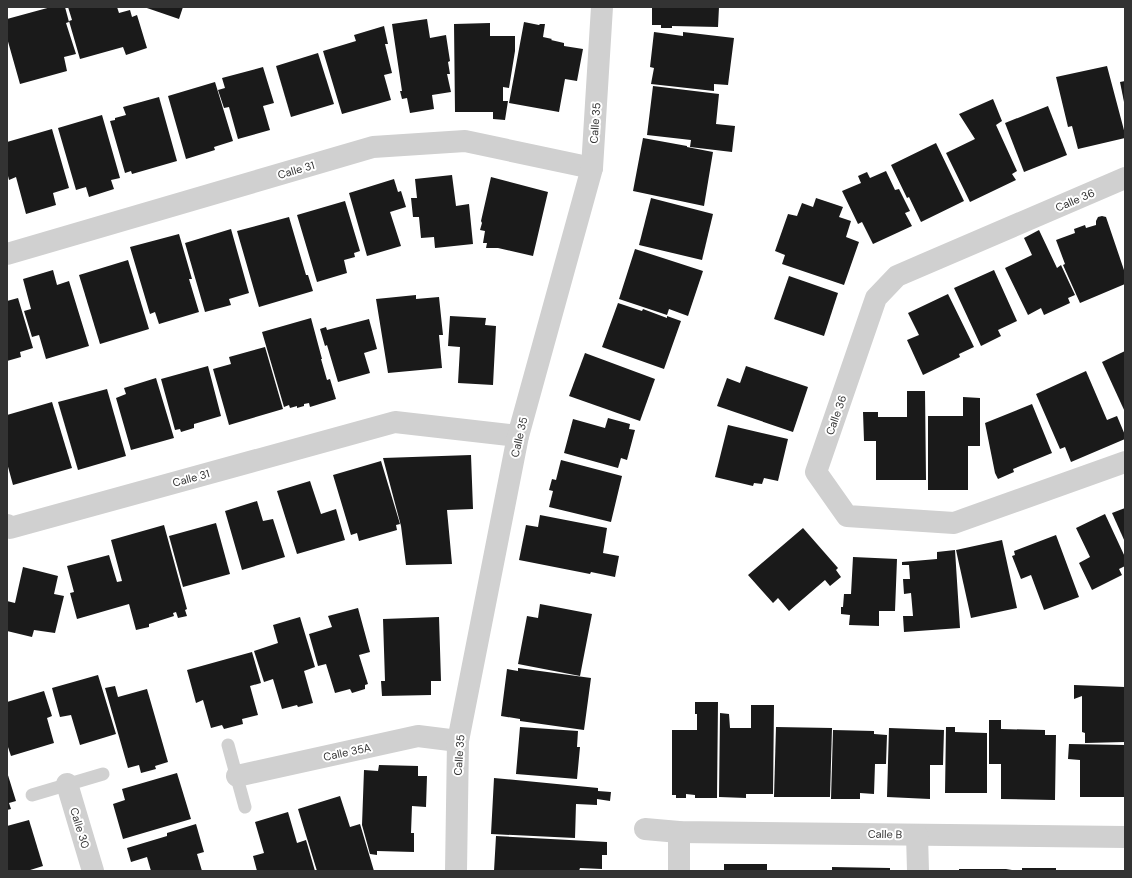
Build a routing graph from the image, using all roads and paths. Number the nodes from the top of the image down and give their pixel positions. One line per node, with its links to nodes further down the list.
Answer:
1 (602, 7): 2 (street, Calle 35)
2 (592, 168): 4 (street, Calle 31); 5 (street, Calle 35)
3 (1125, 178): 6 (street, Calle 36)
4 (7, 254)
5 (518, 436): 7 (street, Calle 31); 8 (street, Calle 35)
6 (1125, 462)
7 (7, 525)
8 (458, 741): 11 (street, Calle 35A); 20 (street, Calle 35)
9 (228, 744): 11 (lane)
10 (103, 774): 12 (lane)
11 (237, 776): 14 (lane)
12 (67, 784): 13 (lane); 19 (street, Calle 30)
13 (32, 795)
14 (245, 807)
15 (645, 829): 16 (street, Calle B)
16 (679, 832): 17 (street, Calle B); 21 (street)
17 (918, 835): 18 (street, Calle B); 22 (street)
18 (1125, 837)
19 (93, 871)
20 (456, 871)
21 (679, 871)
22 (918, 871)

